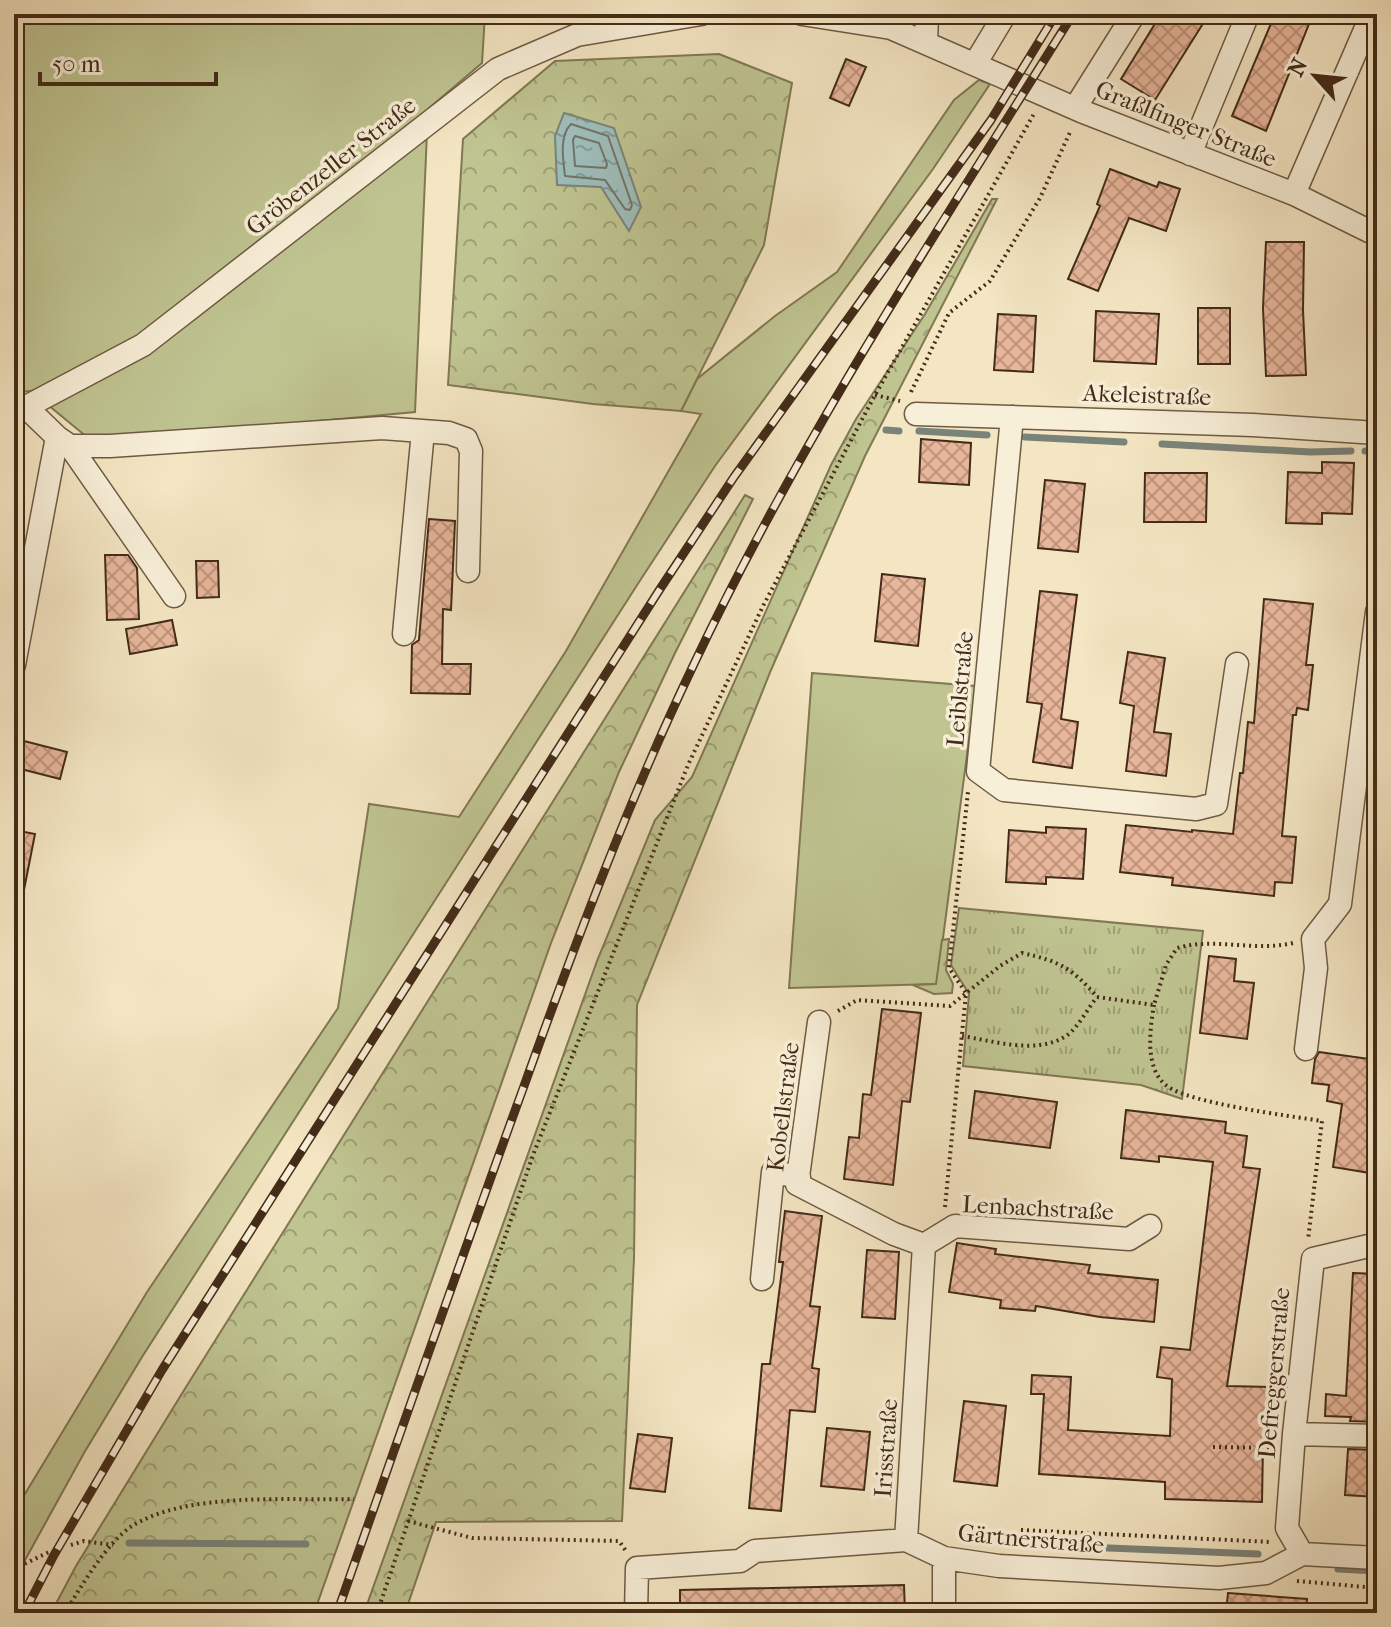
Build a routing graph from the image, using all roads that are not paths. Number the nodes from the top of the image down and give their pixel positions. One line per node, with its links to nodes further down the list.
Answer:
1 (701, 14): 15 (street, Gröbenzeller Straße)
2 (802, 14): 8 (street)
3 (927, 14): 8 (street)
4 (1005, 14): 10 (street)
5 (1134, 14): 11 (street)
6 (1248, 14): 12 (street)
7 (1372, 14): 9 (street)
8 (926, 43): 10 (street)
9 (1368, 47): 13 (street)
10 (975, 64): 11 (street, Graßlfinger Straße)
11 (1078, 110): 12 (street, Graßlfinger Straße)
12 (1190, 154): 13 (street, Graßlfinger Straße)
13 (1294, 194): 14 (street, Graßlfinger Straße)
14 (1377, 235)
15 (20, 409): 20 (street)
16 (916, 414): 17 (street, Akeleistraße)
17 (1012, 417): 19 (street, Akeleistraße); 25 (street, Leiblstraße)
18 (423, 431): 20 (street); 21 (street); 24 (street)
19 (1377, 433)
20 (64, 441): 22 (street); 26 (street)
21 (468, 571)
22 (174, 596)
23 (1377, 612): 27 (street)
24 (404, 634)
25 (1237, 664)
26 (14, 665)
27 (1368, 754): 29 (street)
28 (819, 1022): 30 (street, Kobellstraße)
29 (1306, 1049)
30 (799, 1177): 32 (street, Kobellstraße); 34 (street)
31 (1150, 1226): 32 (street, Lenbachstraße)
32 (934, 1239): 37 (street, Irisstraße)
33 (1377, 1244): 36 (street, Defreggerstraße)
34 (762, 1279)
35 (1377, 1436): 36 (street)
36 (1293, 1441): 38 (street, Defreggerstraße)
37 (906, 1540): 39 (street, Gärtnerstraße); 41 (street, Gärtnerstraße)
38 (1299, 1549): 39 (street, Gärtnerstraße); 40 (street)
39 (944, 1558): 42 (street)
40 (1377, 1558)
41 (636, 1613)
42 (944, 1613)

